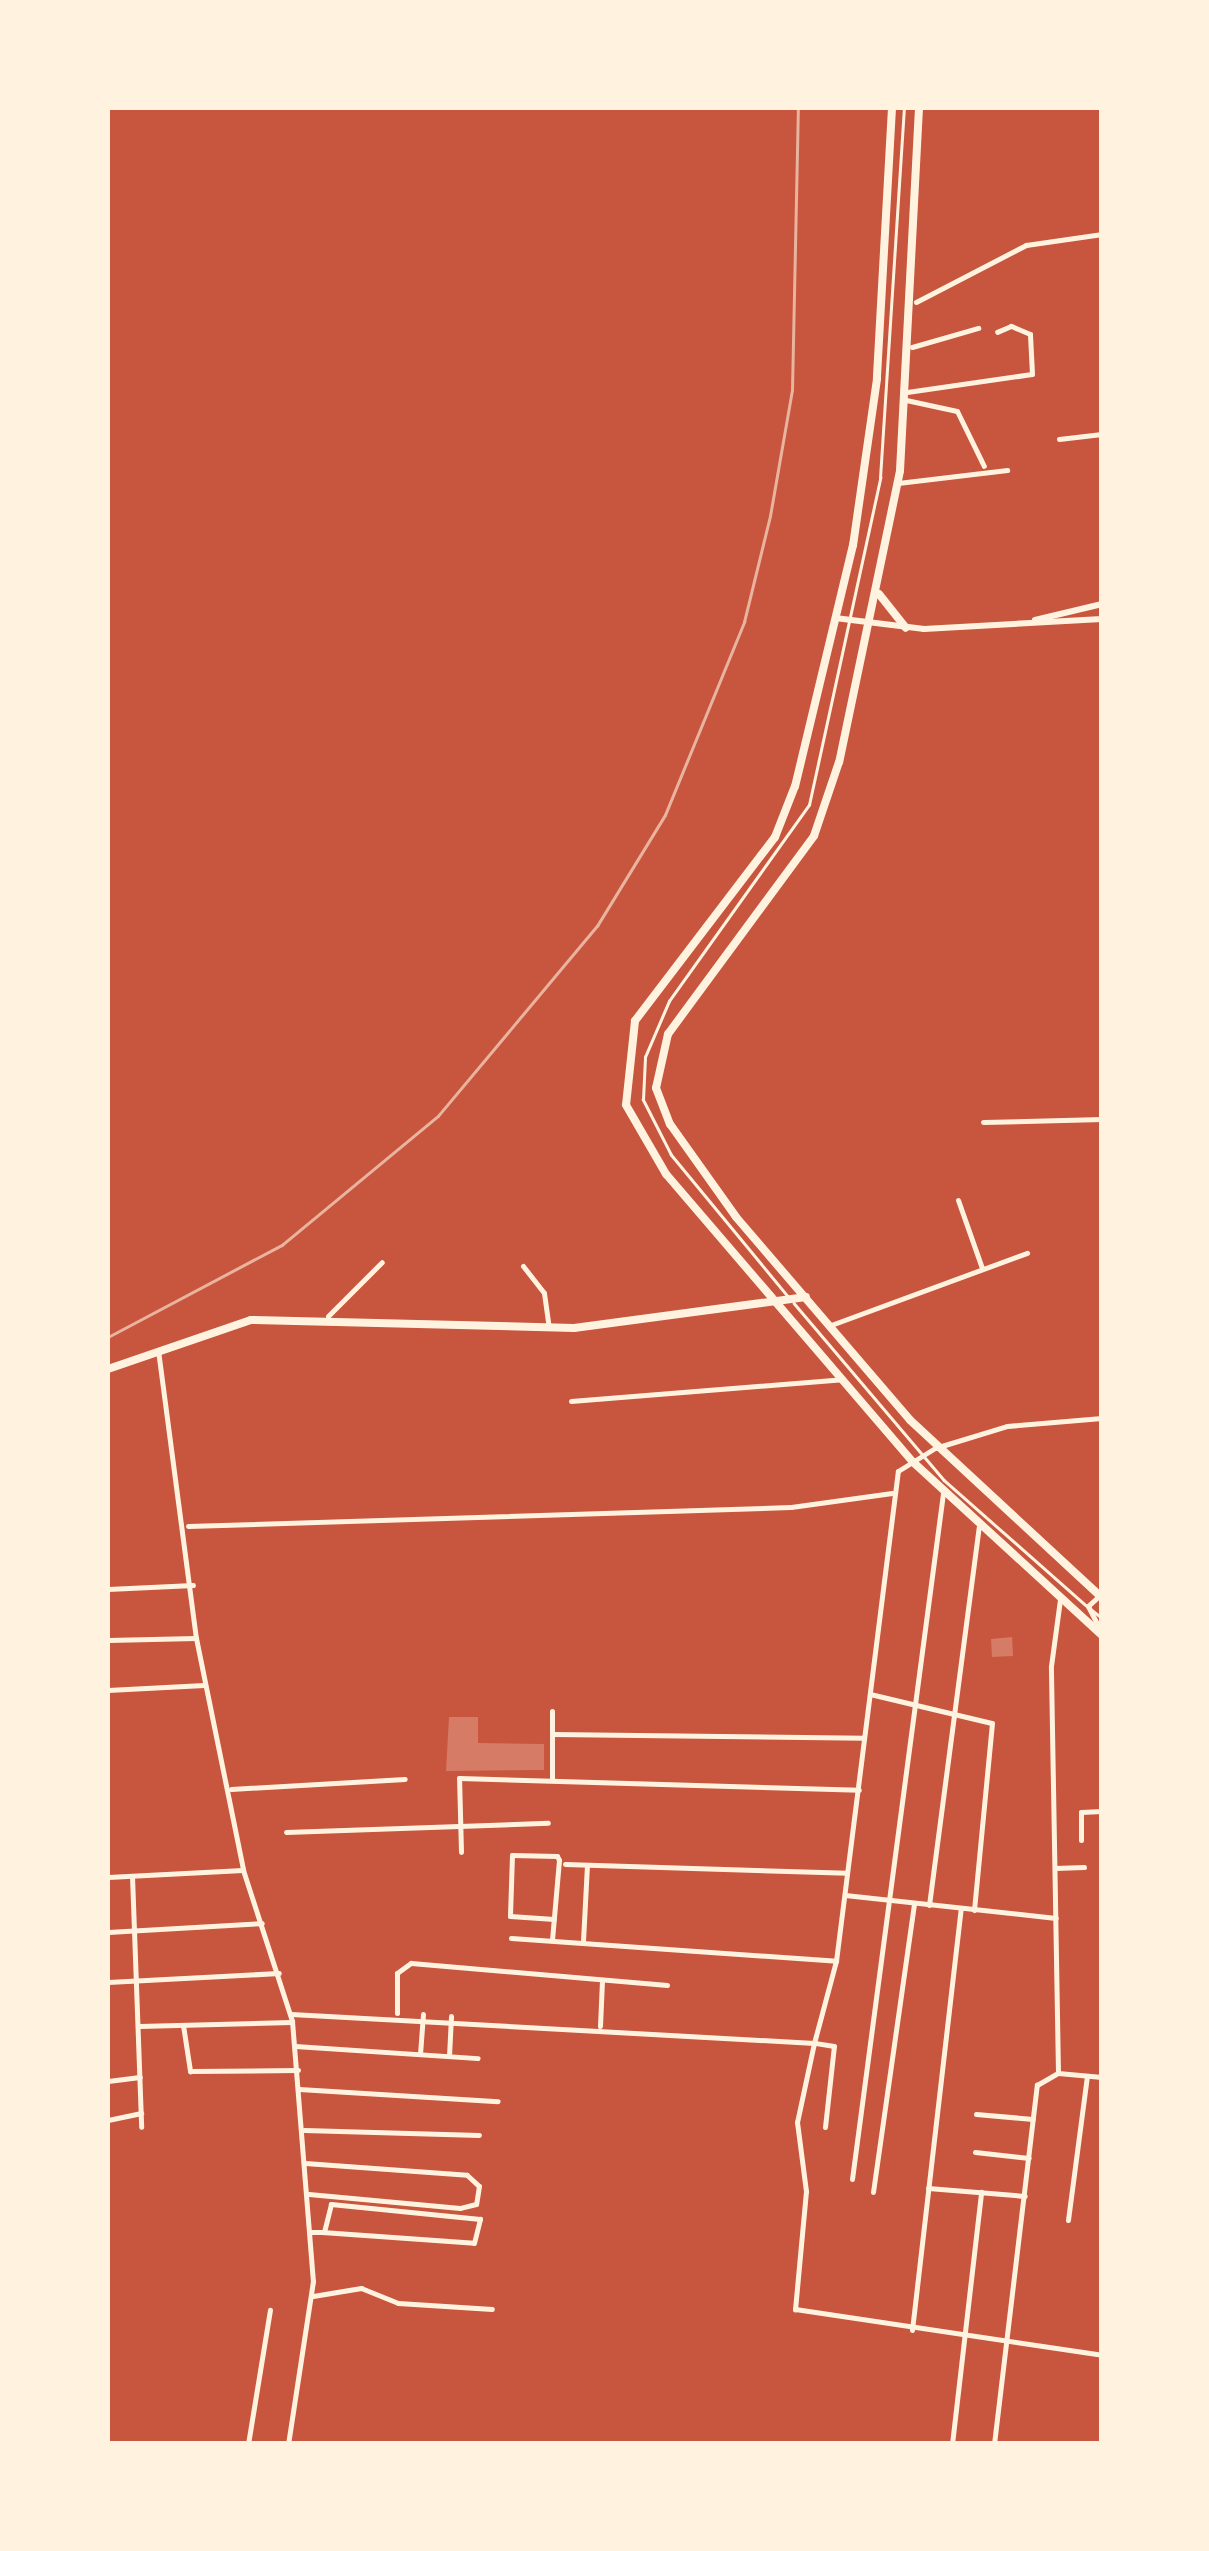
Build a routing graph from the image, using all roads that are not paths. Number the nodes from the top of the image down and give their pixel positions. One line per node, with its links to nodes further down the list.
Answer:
1 (892, 108): 17 (main road)
2 (904, 108): 19 (lane)
3 (919, 108): 5 (main road)
4 (1102, 234): 5 (street)
5 (916, 302): 8 (main road)
6 (978, 328): 8 (street)
7 (998, 332): 9 (street)
8 (912, 347): 9 (main road)
9 (907, 396): 12 (street); 14 (main road)
10 (1102, 434): 11 (street)
11 (1058, 439)
12 (984, 466)
13 (1008, 470): 14 (street)
14 (898, 482): 15 (main road)
15 (879, 594): 21 (main road); 22 (main road)
16 (1102, 604): 20 (street)
17 (834, 617): 19 (street); 32 (main road)
18 (1102, 619): 20 (street)
19 (852, 621): 21 (street); 31 (lane)
20 (1034, 621): 22 (street)
21 (873, 624): 22 (street); 30 (main road)
22 (906, 628)
23 (1102, 1119): 24 (street)
24 (983, 1122)
25 (958, 1200): 29 (street)
26 (1027, 1253): 29 (street)
27 (382, 1262): 33 (street)
28 (523, 1266): 35 (street)
29 (982, 1268): 34 (street)
30 (806, 1297): 31 (main road); 34 (main road)
31 (791, 1300): 32 (main road); 42 (lane)
32 (774, 1304): 35 (main road); 38 (main road)
33 (328, 1316): 35 (main road); 36 (main road)
34 (831, 1325): 41 (main road)
35 (549, 1328)
36 (158, 1350): 37 (main road); 46 (street)
37 (108, 1368)
38 (845, 1378): 39 (street); 43 (main road)
39 (571, 1401)
40 (1102, 1418): 41 (street)
41 (935, 1448): 42 (street); 51 (main road)
42 (923, 1456): 43 (street); 52 (lane)
43 (913, 1462): 44 (street); 45 (main road)
44 (892, 1493): 46 (street); 59 (street)
45 (943, 1494): 47 (main road); 60 (street)
46 (188, 1526): 48 (street)
47 (979, 1527): 50 (main road); 61 (street)
48 (194, 1585): 49 (street); 55 (street)
49 (108, 1589)
50 (1060, 1596): 54 (main road); 78 (street)
51 (1101, 1596): 52 (street)
52 (1088, 1606): 53 (lane); 54 (street)
53 (1102, 1618)
54 (1102, 1634)
55 (196, 1638): 56 (street); 57 (street)
56 (108, 1640)
57 (206, 1685): 58 (street); 67 (street)
58 (108, 1690)
59 (870, 1694): 60 (street); 64 (street)
60 (914, 1702): 61 (street); 84 (street)
61 (950, 1708): 86 (street); 88 (street)
62 (552, 1711): 63 (street)
63 (553, 1734): 64 (street); 66 (street)
64 (864, 1738): 68 (street)
65 (405, 1779): 67 (street)
66 (552, 1780): 68 (street); 71 (street)
67 (231, 1789): 79 (street)
68 (859, 1790): 80 (street)
69 (1102, 1811): 73 (street)
70 (548, 1823): 71 (street)
71 (460, 1827): 72 (street); 74 (street)
72 (286, 1832)
73 (1080, 1840)
74 (461, 1852)
75 (565, 1864): 76 (street)
76 (586, 1865): 80 (street); 96 (street)
77 (1084, 1867): 78 (street)
78 (1055, 1868): 89 (street)
79 (243, 1870): 82 (street); 91 (street)
80 (848, 1874): 83 (street)
81 (108, 1876): 82 (street)
82 (132, 1876): 92 (street)
83 (845, 1894): 84 (street); 97 (street)
84 (893, 1900): 85 (street); 134 (street)
85 (914, 1903): 86 (street); 136 (street)
86 (928, 1905): 87 (street)
87 (960, 1909): 88 (street); 135 (street)
88 (974, 1910): 89 (street)
89 (1056, 1918): 116 (street)
90 (554, 1919): 90 (street); 95 (street)
91 (262, 1923): 92 (street); 98 (street)
92 (136, 1931): 93 (street); 99 (street)
93 (108, 1932)
94 (512, 1938): 95 (street)
95 (552, 1940): 96 (street)
96 (583, 1941): 97 (street)
97 (836, 1961): 110 (street)
98 (280, 1973): 99 (street); 106 (street)
99 (137, 1980): 101 (street); 108 (street)
100 (602, 1980): 102 (street); 103 (street); 109 (street)
101 (108, 1982)
102 (667, 1985)
103 (397, 2014): 104 (street); 106 (street)
104 (422, 2014): 105 (street); 112 (street)
105 (451, 2016): 109 (street); 113 (street)
106 (292, 2018): 107 (street); 111 (street)
107 (182, 2024): 108 (street); 115 (street)
108 (139, 2026): 117 (street)
109 (600, 2026): 110 (street)
110 (814, 2043): 128 (street); 146 (street)
111 (295, 2046): 112 (street); 115 (street)
112 (420, 2054): 113 (street)
113 (450, 2056): 114 (street)
114 (478, 2058)
115 (298, 2070): 121 (street)
116 (1058, 2072): 118 (street); 125 (street)
117 (140, 2076): 120 (street); 123 (street)
118 (1087, 2076): 119 (street); 140 (street)
119 (1102, 2077)
120 (108, 2081)
121 (299, 2088): 122 (street); 129 (street)
122 (498, 2102)
123 (141, 2114): 126 (street); 127 (street)
124 (976, 2114): 125 (street)
125 (1033, 2119): 132 (street)
126 (108, 2120)
127 (142, 2127)
128 (825, 2127)
129 (304, 2130): 130 (street); 133 (street)
130 (479, 2134)
131 (975, 2152): 132 (street)
132 (1029, 2158): 139 (street)
133 (306, 2162): 138 (street); 138 (street)
134 (852, 2179)
135 (928, 2188): 137 (street); 146 (street)
136 (873, 2192)
137 (981, 2192): 139 (street); 147 (street)
138 (308, 2194): 141 (street)
139 (1025, 2196): 148 (street)
140 (1068, 2220)
141 (311, 2232): 142 (street); 143 (street)
142 (324, 2232): 142 (street)
143 (312, 2296): 144 (street); 151 (street)
144 (492, 2309)
145 (270, 2310): 150 (street)
146 (912, 2330): 147 (street)
147 (964, 2336): 148 (street); 152 (street)
148 (1010, 2340): 149 (street); 153 (street)
149 (1102, 2355)
150 (248, 2444)
151 (288, 2444)
152 (952, 2444)
153 (994, 2444)

